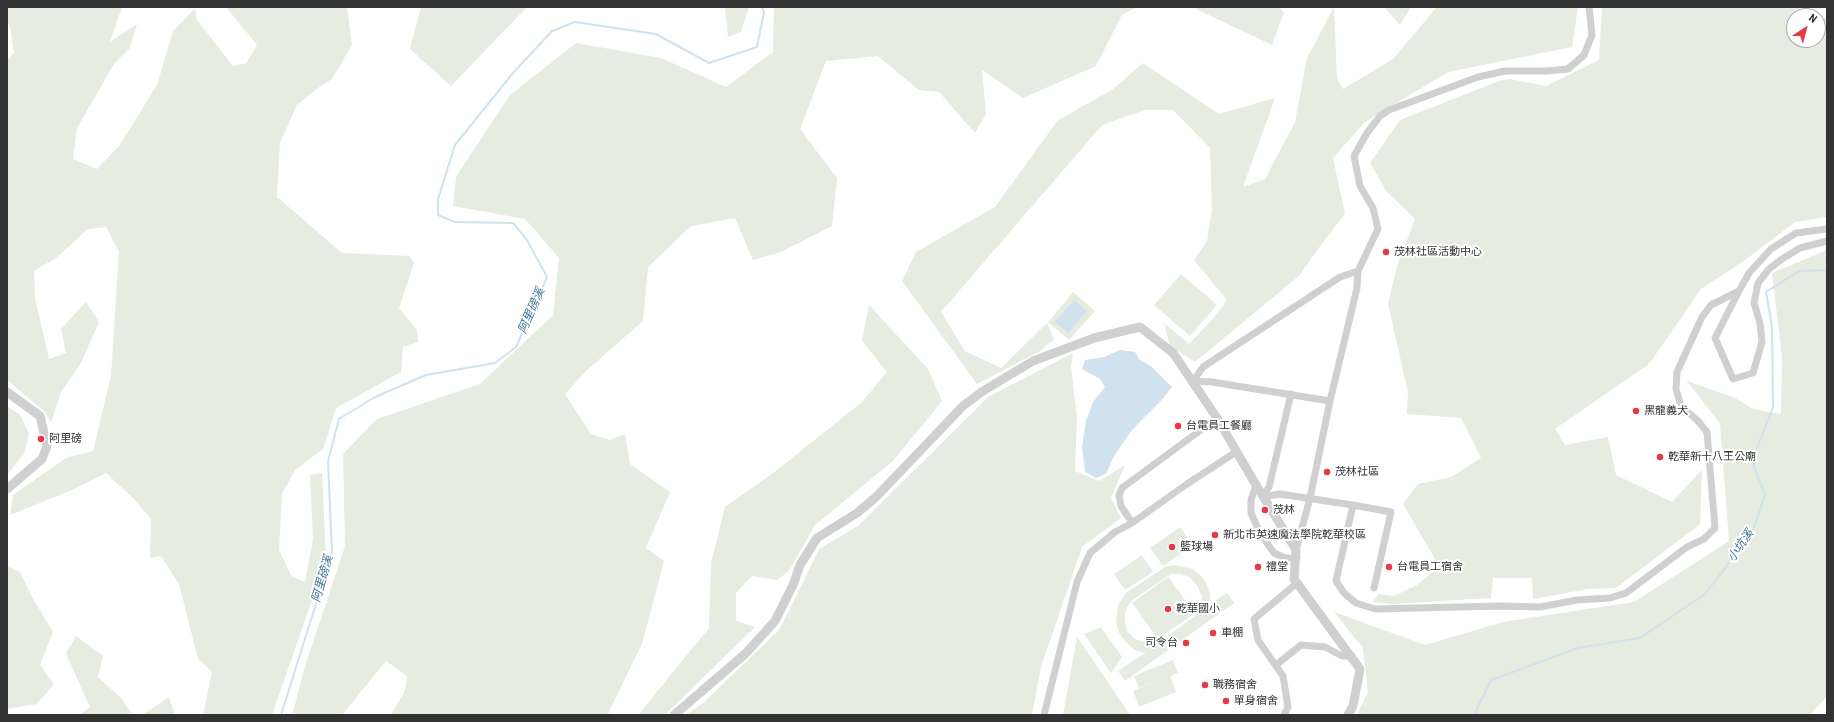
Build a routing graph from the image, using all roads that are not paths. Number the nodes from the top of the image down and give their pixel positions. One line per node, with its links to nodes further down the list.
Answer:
1 (1590, 7): 4 (street)
2 (1827, 229): 5 (street)
3 (1827, 241): 5 (street)
4 (1358, 271): 6 (street); 9 (street)
5 (1739, 292): 16 (street)
6 (1193, 381): 8 (street); 10 (street); 23 (street)
7 (7, 392): 13 (street)
8 (1291, 394): 9 (street); 14 (street)
9 (1330, 401): 15 (street)
10 (1217, 418): 11 (street); 17 (street)
11 (1236, 452): 12 (street); 17 (street)
12 (1256, 485): 14 (street); 18 (street)
13 (7, 489)
14 (1263, 497): 15 (street); 18 (street)
15 (1310, 498): 16 (street); 18 (street)
16 (1353, 505): 20 (street)
17 (1132, 523): 24 (street)
18 (1296, 553): 19 (street)
19 (1297, 583): 21 (street); 22 (street)
20 (1374, 588)
21 (1352, 656): 22 (street); 26 (street)
22 (1276, 665): 25 (street)
23 (674, 715)
24 (1044, 715)
25 (1284, 715)
26 (1348, 715)

